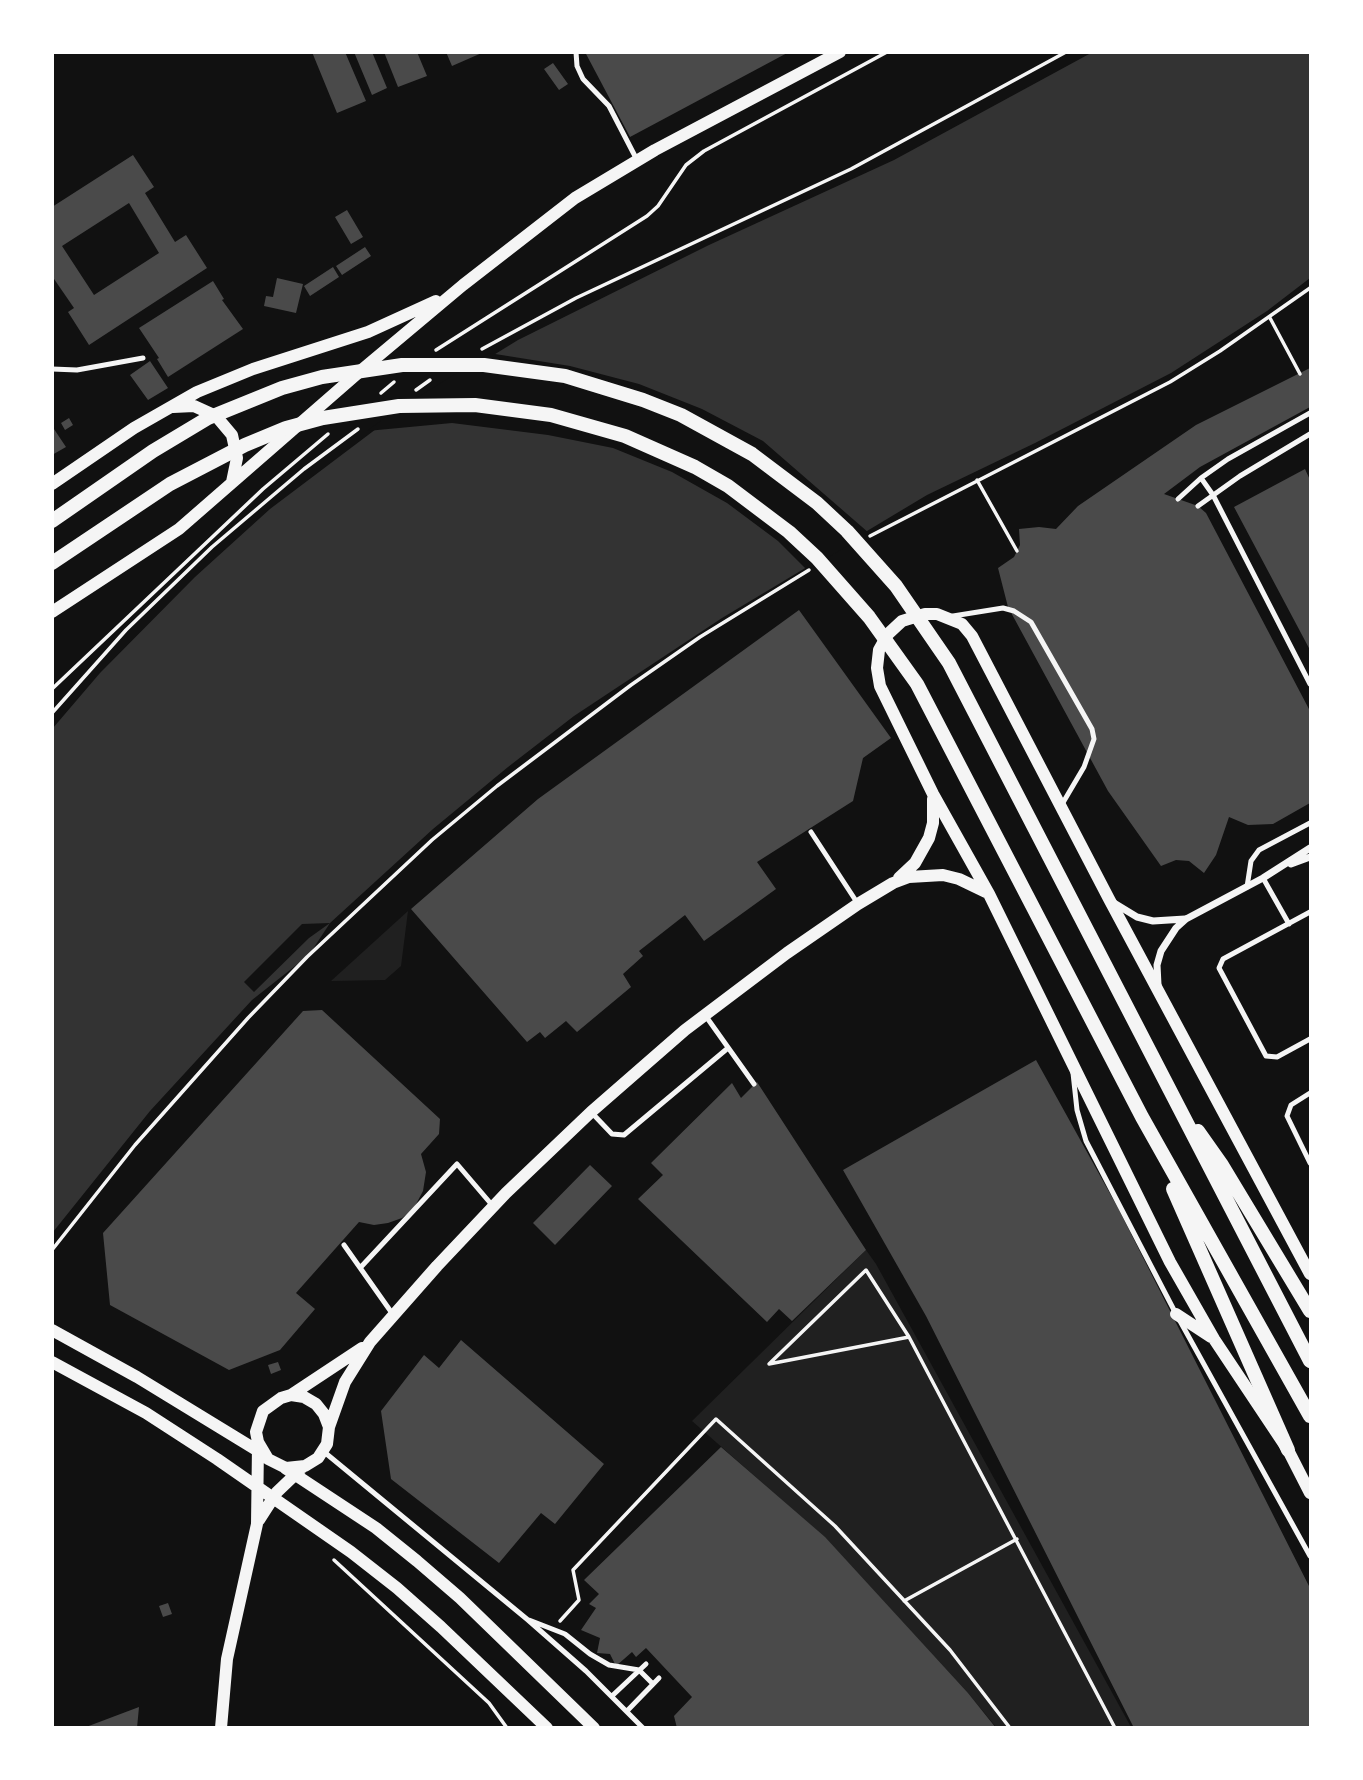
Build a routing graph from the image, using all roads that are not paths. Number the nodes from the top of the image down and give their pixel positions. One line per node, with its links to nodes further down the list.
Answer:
1 (576, 52): 3 (lane)
2 (840, 52): 3 (street)
3 (637, 160): 4 (street)
4 (463, 285): 7 (street); 11 (street)
5 (143, 358): 6 (lane)
6 (52, 369)
7 (170, 408): 11 (street); 12 (street)
8 (1311, 413): 10 (lane)
9 (1311, 434): 13 (lane)
10 (1201, 478): 13 (lane); 14 (lane)
11 (232, 482): 18 (street)
12 (52, 484)
13 (1213, 495): 15 (lane); 20 (lane)
14 (1178, 499)
15 (1198, 506)
16 (52, 521): 44 (main road)
17 (52, 563): 46 (main road)
18 (52, 612)
19 (949, 617): 21 (street); 22 (street); 22 (lane)
20 (1311, 684)
21 (933, 794): 29 (street); 31 (street)
22 (1062, 806): 32 (street)
23 (1311, 823): 30 (lane)
24 (811, 832): 33 (lane)
25 (1311, 848): 27 (street)
26 (1311, 858): 27 (street)
27 (1278, 870): 28 (street)
28 (1264, 878): 30 (street); 36 (lane)
29 (893, 883): 31 (street); 33 (street)
30 (1247, 887): 35 (street)
31 (989, 894): 41 (street)
32 (1108, 899): 35 (street); 37 (street)
33 (858, 904): 38 (street)
34 (1311, 912): 36 (lane)
35 (1186, 919): 37 (street)
36 (1289, 923): 39 (lane)
37 (1159, 992): 51 (street)
38 (705, 1014): 40 (lane); 45 (street)
39 (1311, 1039)
40 (728, 1048): 42 (lane); 45 (lane)
41 (1073, 1063): 53 (lane); 56 (street)
42 (754, 1084)
43 (1311, 1093): 47 (lane)
44 (1176, 1102): 52 (main road); 58 (main road)
45 (591, 1112): 48 (street)
46 (1142, 1117): 61 (main road); 64 (main road)
47 (1311, 1163)
48 (493, 1206): 50 (lane); 54 (street)
49 (344, 1245): 50 (lane)
50 (360, 1268): 54 (lane)
51 (1309, 1270)
52 (1311, 1311)
53 (1176, 1314): 56 (street); 69 (lane)
54 (394, 1315): 57 (street)
55 (52, 1330): 79 (street)
56 (1214, 1339): 64 (street)
57 (370, 1342): 60 (street); 62 (street)
58 (1311, 1361)
59 (52, 1362): 78 (street)
60 (291, 1395): 62 (street); 63 (street)
61 (1311, 1416)
62 (329, 1427): 65 (street)
63 (258, 1442): 66 (street); 68 (street)
64 (1288, 1450): 67 (street)
65 (323, 1451): 66 (street); 70 (lane)
66 (305, 1466): 68 (street)
67 (1311, 1493)
68 (257, 1524): 77 (street)
69 (1311, 1556)
70 (528, 1620): 72 (lane); 75 (lane)
71 (646, 1664): 72 (lane)
72 (639, 1670): 74 (lane); 75 (lane)
73 (659, 1678): 74 (lane)
74 (653, 1684): 76 (lane)
75 (612, 1696): 76 (lane)
76 (627, 1711): 80 (lane)
77 (221, 1727)
78 (547, 1727)
79 (594, 1727)
80 (643, 1727)

